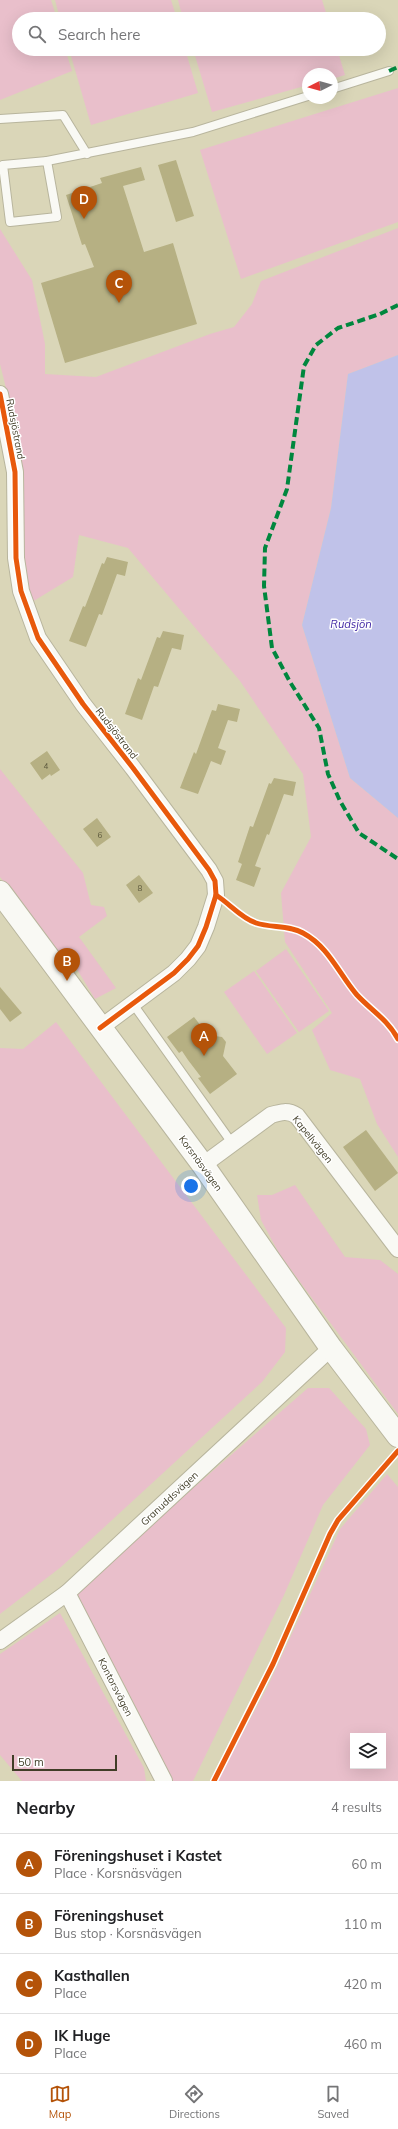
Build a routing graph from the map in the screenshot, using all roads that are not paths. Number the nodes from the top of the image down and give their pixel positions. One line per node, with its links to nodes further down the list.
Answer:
1 (389, 71): 2 (lane)
2 (338, 87)
3 (302, 98): 5 (lane)
4 (0, 119): 5 (lane)
5 (87, 154): 6 (lane)
6 (47, 161): 7 (lane); 7 (lane)
7 (2, 165)
8 (0, 394): 10 (street, Rudsjöstrand)
9 (0, 892): 11 (street, Korsnäsvägen)
10 (133, 1004): 11 (street, Rudsjöstrand); 12 (lane)
11 (100, 1028): 13 (street, Korsnäsvägen)
12 (232, 1143): 13 (street, Kapellvägen); 14 (street, Kapellvägen)
13 (203, 1165): 15 (street, Korsnäsvägen)
14 (398, 1249)
15 (331, 1348): 16 (street, Korsnäsvägen); 17 (street, Granuddsvägen)
16 (398, 1436)
17 (67, 1593): 18 (street, Granuddsvägen); 19 (street, Kontorsvägen)
18 (0, 1641)
19 (164, 1781)

